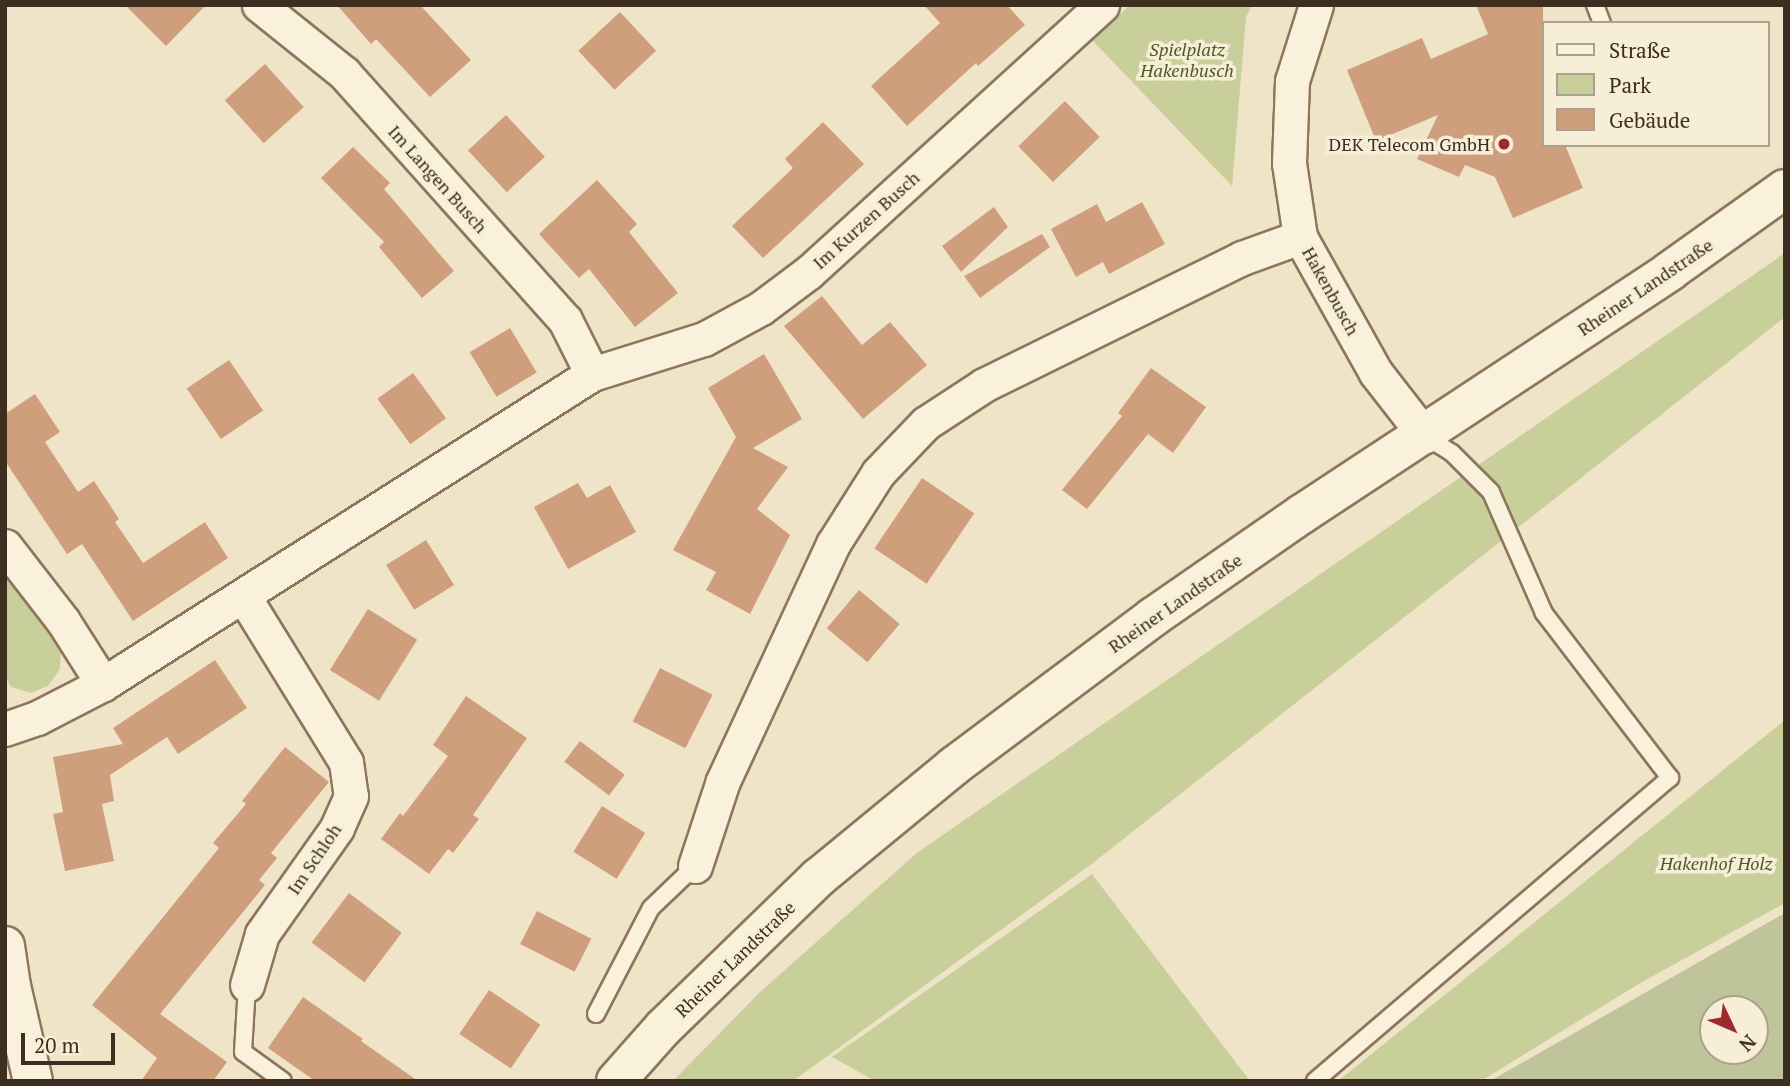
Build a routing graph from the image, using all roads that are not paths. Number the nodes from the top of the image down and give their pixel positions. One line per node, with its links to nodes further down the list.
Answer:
1 (258, 5): 6 (street, Im Langen Busch)
2 (1102, 5): 6 (street, Im Kurzen Busch)
3 (1316, 5): 5 (street, Hakenbusch)
4 (1785, 189): 7 (street, Rheiner Landstraße)
5 (1300, 237): 7 (street, Hakenbusch); 12 (street)
6 (593, 374): 9 (street)
7 (1425, 436): 19 (street, Rheiner Landstraße); 20 (lane)
8 (5, 546): 10 (street)
9 (244, 597): 10 (street); 14 (street, Im Schloh)
10 (103, 684): 11 (street)
11 (5, 729)
12 (695, 866): 16 (lane)
13 (5, 946): 15 (street)
14 (247, 985): 18 (lane, Im Schloh)
15 (8, 987): 17 (street)
16 (596, 1014)
17 (33, 1081)
18 (282, 1081)
19 (616, 1081)
20 (1315, 1081)

